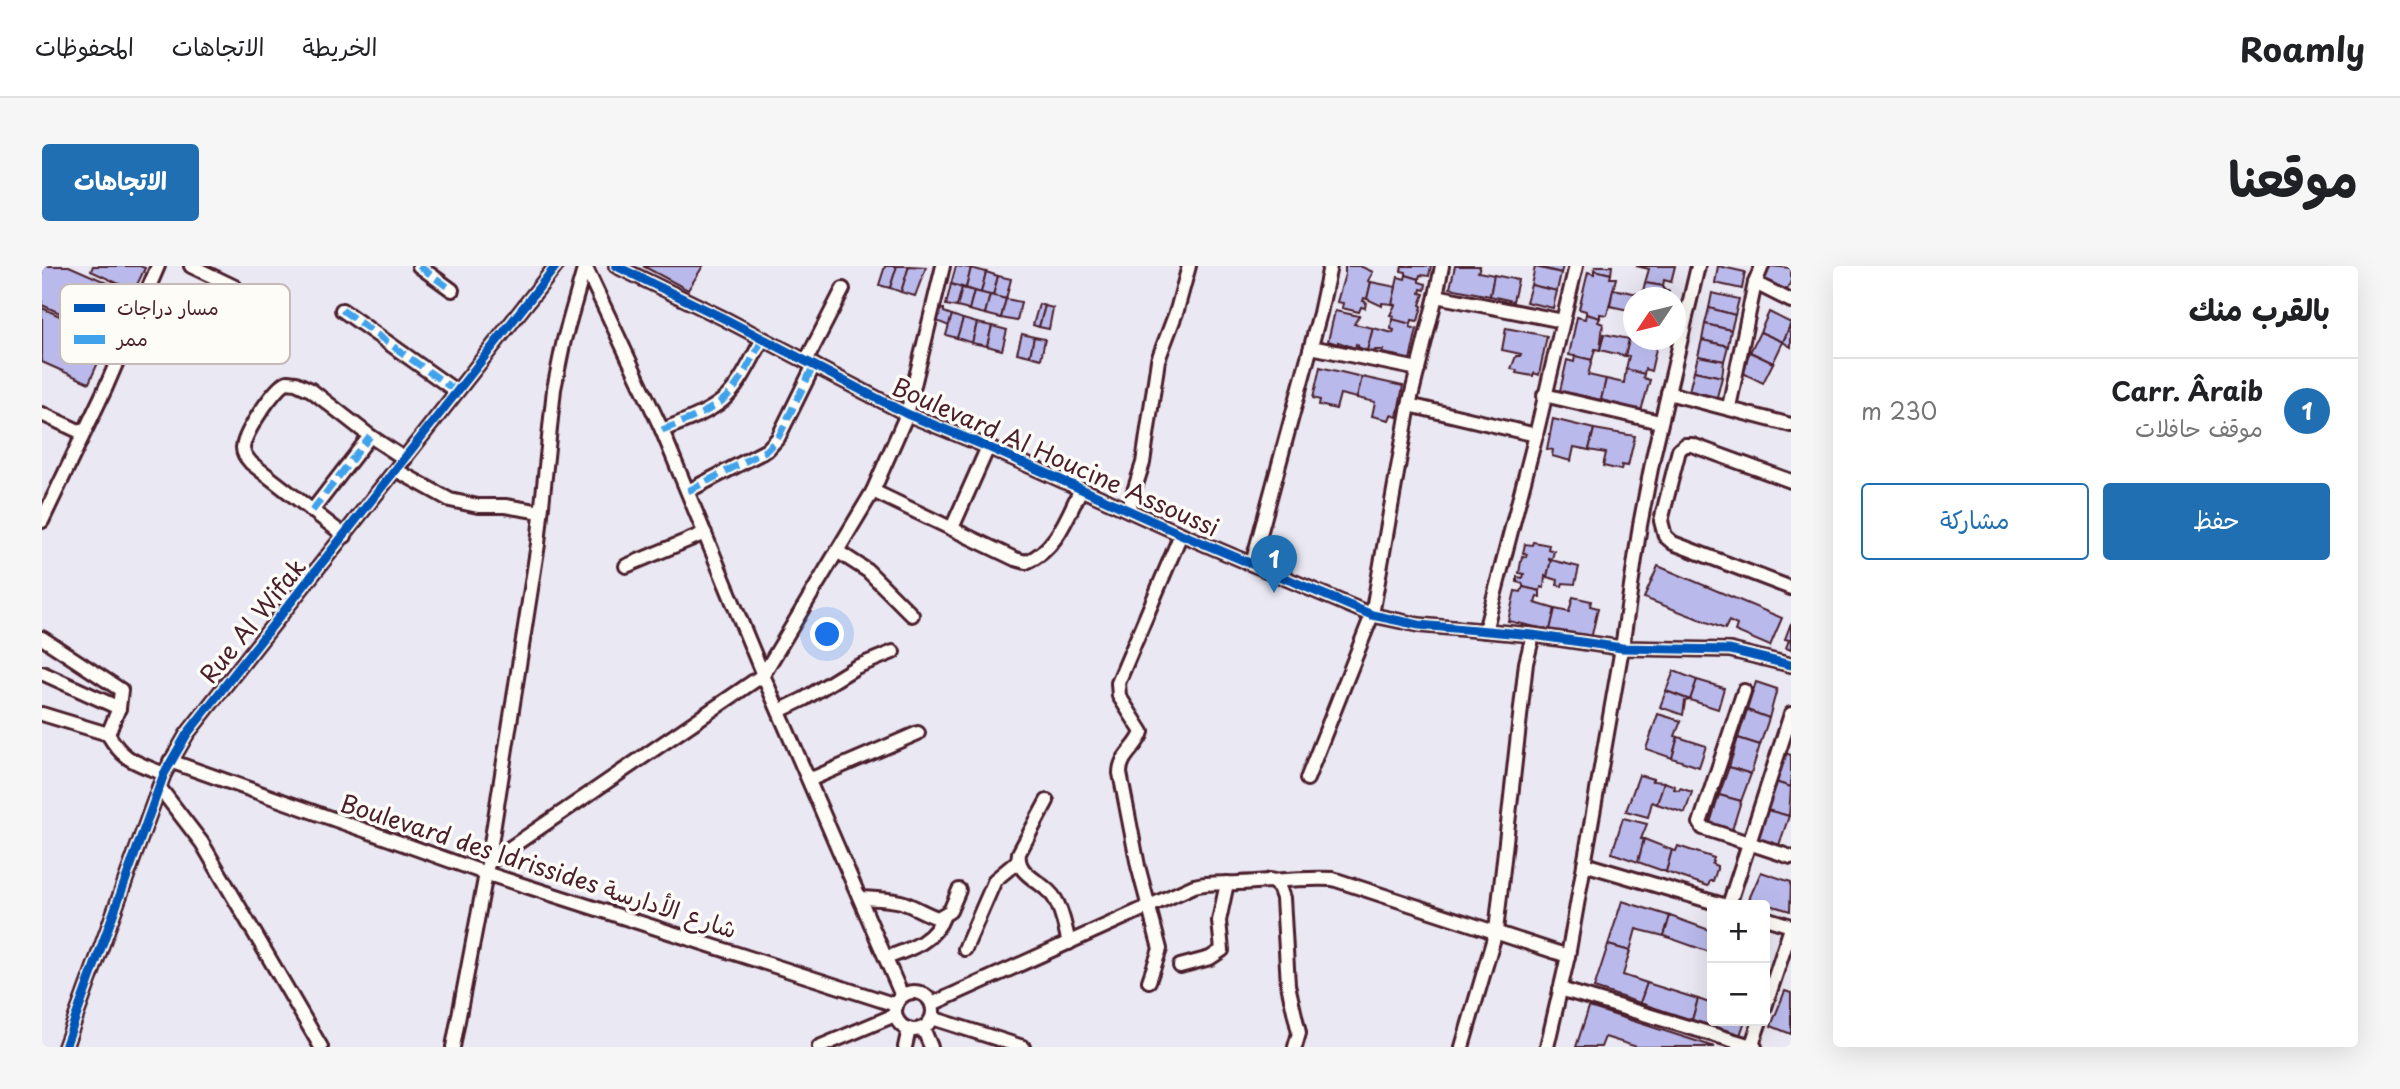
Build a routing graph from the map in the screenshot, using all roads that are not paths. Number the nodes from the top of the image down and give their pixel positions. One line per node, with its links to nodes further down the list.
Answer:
1 (158, 266): 13 (street)
2 (191, 266): 14 (street)
3 (419, 266): 17 (street)
4 (556, 266): 27 (street, Rue Al Wifak)
5 (616, 266): 22 (street, Boulevard Al Houcine Assoussi)
6 (943, 266): 33 (street)
7 (1189, 266): 47 (street)
8 (1330, 266): 23 (street)
9 (1443, 266): 18 (street)
10 (1576, 266): 21 (street)
11 (1698, 266): 28 (street)
12 (1762, 266): 15 (street)
13 (150, 284)
14 (229, 284)
15 (1755, 284): 19 (street); 31 (street)
16 (844, 289): 24 (street)
17 (452, 290)
18 (1436, 296): 21 (street); 26 (street)
19 (1791, 301)
20 (342, 310): 27 (street)
21 (1563, 321): 29 (street)
22 (763, 339): 24 (street, Boulevard Al Houcine Assoussi); 36 (street)
23 (1311, 347): 26 (street); 56 (street)
24 (810, 363): 33 (street, Boulevard Al Houcine Assoussi); 45 (street)
25 (114, 364): 37 (street)
26 (1418, 369): 30 (street)
27 (456, 391): 41 (street, Rue Al Wifak)
28 (1668, 393): 31 (street); 34 (street)
29 (1544, 395): 34 (street); 38 (street)
30 (1409, 405): 38 (street); 60 (street)
31 (1729, 407): 35 (street)
32 (42, 414): 37 (street)
33 (908, 414): 40 (street, Boulevard Al Houcine Assoussi); 46 (street)
34 (1660, 422): 64 (street)
35 (1791, 425)
36 (662, 430): 45 (street); 49 (street)
37 (83, 433): 50 (street)
38 (1536, 435): 61 (street)
39 (370, 436): 41 (street); 48 (street); 48 (street)
40 (988, 447): 44 (street, Boulevard Al Houcine Assoussi); 51 (street)
41 (405, 459): 42 (street, Rue Al Wifak)
42 (396, 470): 49 (street); 54 (street, Rue Al Wifak)
43 (1791, 481): 58 (street)
44 (1081, 489): 47 (street, Boulevard Al Houcine Assoussi); 51 (street)
45 (688, 491): 52 (street)
46 (873, 491): 51 (street); 55 (street)
47 (1129, 510): 53 (street, Boulevard Al Houcine Assoussi)
48 (312, 511): 54 (street)
49 (541, 512): 86 (street)
50 (42, 521)
51 (952, 528)
52 (705, 533): 57 (street); 68 (street)
53 (1181, 534): 56 (street, Boulevard Al Houcine Assoussi); 93 (street)
54 (345, 536): 76 (street, Rue Al Wifak)
55 (837, 551): 59 (street); 68 (street)
56 (1252, 564): 60 (street, Boulevard Al Houcine Assoussi)
57 (626, 566)
58 (1791, 589)
59 (912, 615)
60 (1372, 615): 61 (street, Boulevard Al Houcine Assoussi); 78 (street)
61 (1485, 631): 62 (street, Boulevard Al Houcine Assoussi)
62 (1533, 635): 64 (street, Boulevard Al Houcine Assoussi); 97 (street)
63 (42, 638): 70 (street)
64 (1622, 648): 66 (street, Boulevard Al Houcine Assoussi); 85 (street)
65 (893, 652): 71 (street)
66 (1791, 665)
67 (42, 673): 70 (street)
68 (763, 675): 71 (street); 86 (street)
69 (1744, 691): 82 (street)
70 (120, 708): 75 (street)
71 (779, 711): 79 (street)
72 (42, 713): 75 (street)
73 (1791, 714): 82 (street)
74 (918, 733): 79 (street)
75 (108, 734): 77 (street)
76 (170, 761): 77 (street, Rue Al Wifak); 86 (street, Boulevard des Idrissides شارع الأدارسة)
77 (164, 774): 80 (street, Rue Al Wifak)
78 (1307, 779)
79 (809, 780): 90 (street)
80 (159, 787): 111 (street, Rue Al Wifak); 112 (street)
81 (1047, 801): 84 (street)
82 (1749, 845): 83 (street); 92 (street)
83 (1791, 857)
84 (1018, 861): 98 (street); 99 (street)
85 (1584, 864): 91 (street); 100 (street)
86 (486, 868): 107 (street, Boulevard des Idrissides شارع الأدارسة); 113 (street)
87 (1269, 880): 88 (street); 97 (street); 118 (street)
88 (1227, 883): 93 (street); 102 (street)
89 (959, 890): 94 (street)
90 (860, 898): 94 (street); 101 (street)
91 (1707, 900)
92 (1731, 900)
93 (1147, 907): 98 (street); 103 (street)
94 (944, 915): 101 (street)
95 (1770, 920): 96 (street)
96 (1791, 927): 105 (street)
97 (1496, 931): 100 (street); 119 (street)
98 (1069, 943): 106 (street)
99 (965, 949)
100 (1567, 956): 104 (street)
101 (886, 958): 107 (street)
102 (1180, 966)
103 (1149, 981)
104 (1560, 989): 120 (street); 121 (street)
105 (1770, 992)
106 (932, 1004): 107 (street); 108 (street)
107 (898, 1005): 110 (street); 114 (street)
108 (932, 1018): 110 (street); 117 (street)
109 (1759, 1026): 121 (street)
110 (916, 1029): 115 (street); 116 (street)
111 (65, 1047)
112 (321, 1047)
113 (453, 1047)
114 (819, 1047)
115 (905, 1047)
116 (931, 1047)
117 (1023, 1047)
118 (1295, 1047)
119 (1462, 1047)
120 (1547, 1047)
121 (1753, 1047)

